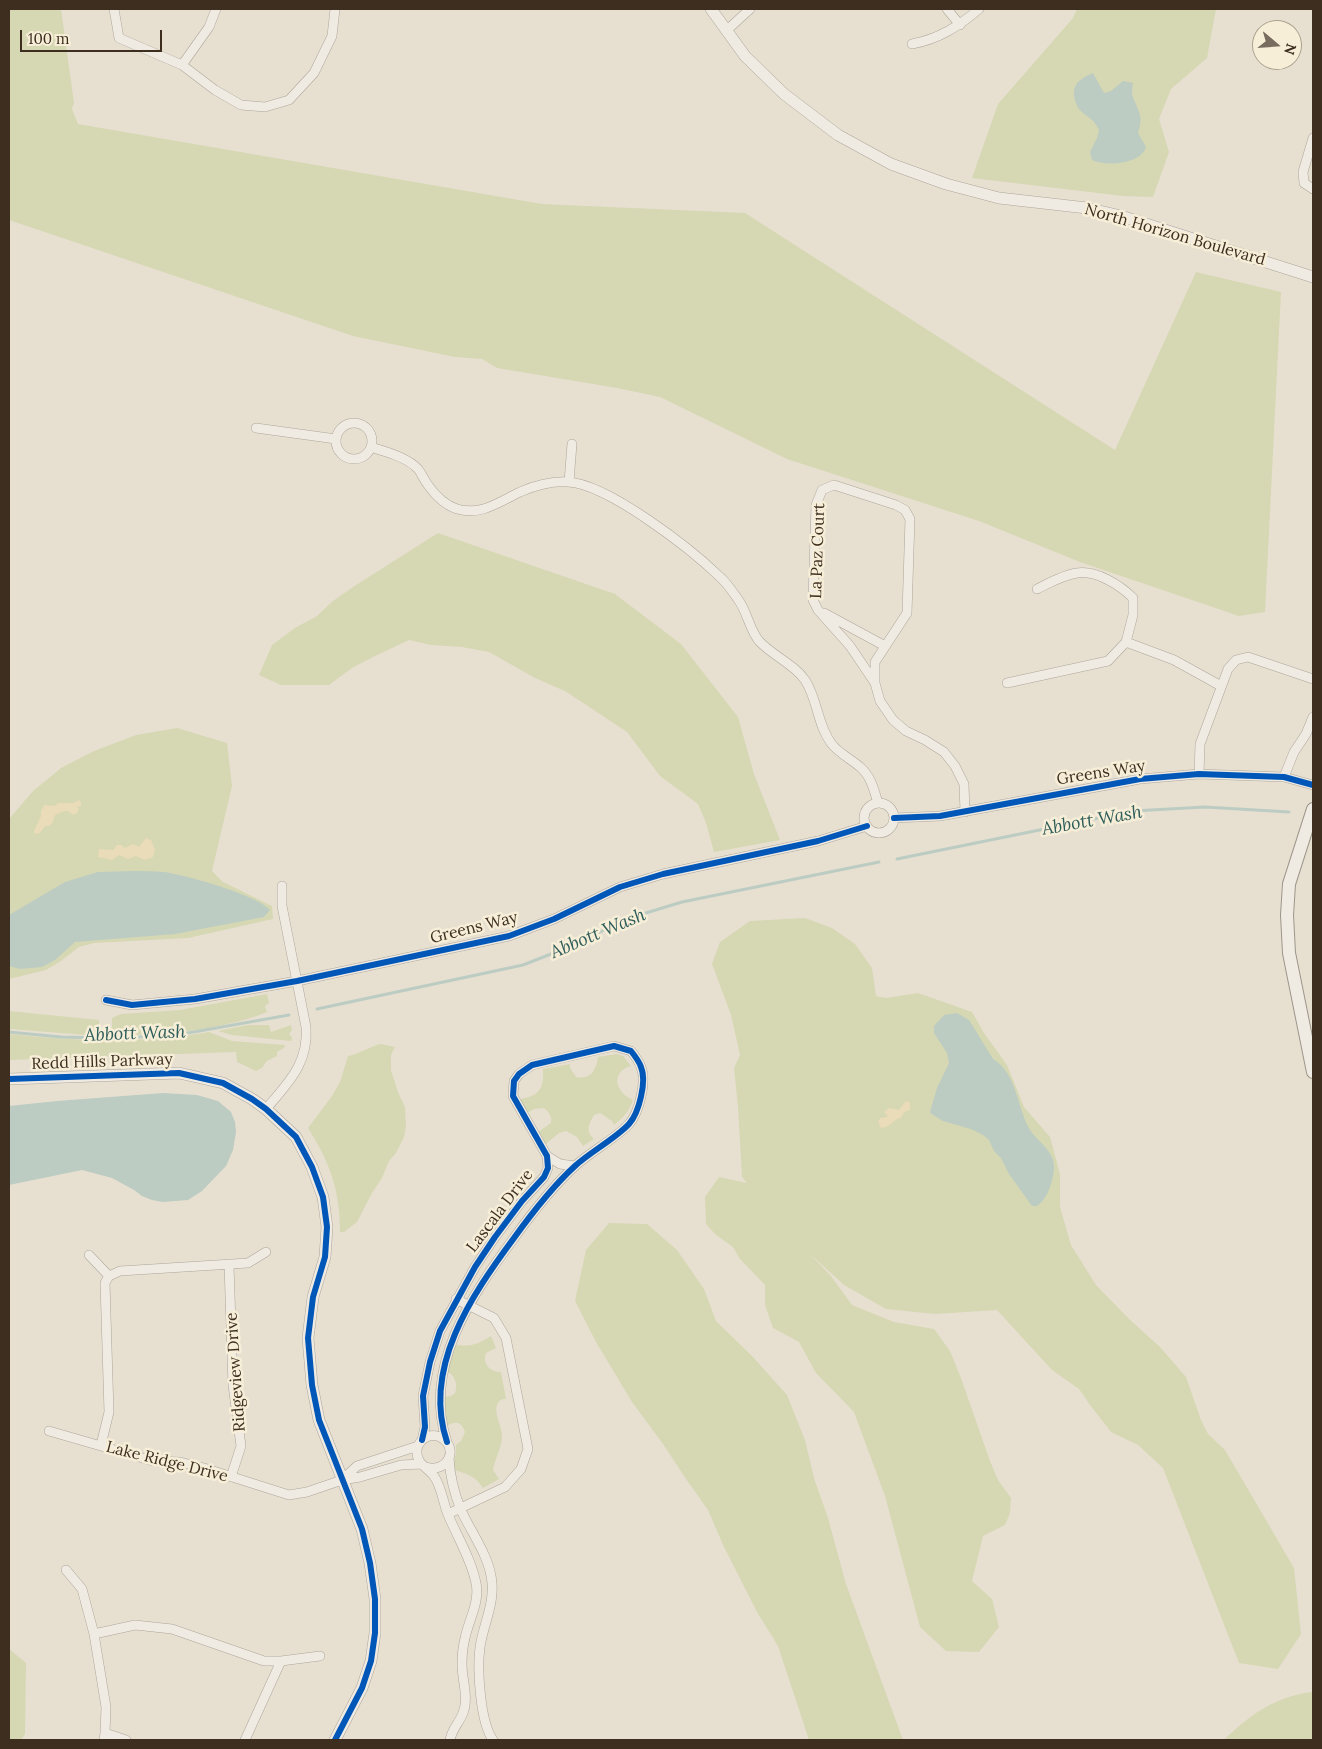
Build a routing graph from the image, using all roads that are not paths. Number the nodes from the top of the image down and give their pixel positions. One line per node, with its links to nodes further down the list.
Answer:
1 (114, 9): 11 (street)
2 (216, 9): 11 (street)
3 (335, 9): 11 (street)
4 (711, 9): 9 (street, North Horizon Boulevard)
5 (750, 9): 9 (street)
6 (947, 9): 8 (street)
7 (979, 9): 8 (street)
8 (960, 25): 10 (street)
9 (726, 31): 14 (street, North Horizon Boulevard)
10 (912, 44)
11 (182, 65)
12 (1313, 138): 13 (street)
13 (1313, 190)
14 (1313, 277)
15 (256, 428): 16 (street)
16 (336, 439): 18 (street); 18 (street)
17 (572, 444): 19 (street)
18 (371, 447): 19 (street)
19 (569, 482): 32 (street)
20 (1037, 589): 22 (street)
21 (818, 610): 23 (street, La Paz Court); 23 (street, La Paz Court); 25 (street, La Paz Court)
22 (1126, 642): 26 (street); 27 (street)
23 (885, 646): 25 (street)
24 (1313, 679): 27 (street)
25 (875, 683): 34 (street)
26 (1007, 683)
27 (1222, 686): 29 (street)
28 (1313, 717): 30 (street)
29 (1199, 774): 30 (street, Greens Way); 34 (street, Greens Way)
30 (1284, 778): 31 (street, Greens Way)
31 (1313, 785)
32 (878, 803): 35 (street); 36 (street)
33 (1313, 809): 40 (main road)
34 (965, 812): 35 (street, Greens Way)
35 (894, 818): 36 (street)
36 (867, 826): 38 (street, Greens Way)
37 (282, 886): 38 (street)
38 (297, 981): 39 (street, Greens Way); 42 (street)
39 (106, 1000)
40 (1313, 1072)
41 (9, 1080): 42 (street, Redd Hills Parkway)
42 (266, 1109): 58 (street, Redd Hills Parkway)
43 (547, 1156): 44 (street, Lascala Drive); 44 (street, Lascala Drive); 49 (street, Lascala Drive)
44 (575, 1166): 50 (street, Lascala Drive)
45 (266, 1252): 47 (street)
46 (89, 1255): 48 (street)
47 (229, 1265): 48 (street); 57 (street, Ridgeview Drive)
48 (109, 1276): 54 (street)
49 (456, 1299): 50 (street); 53 (street, Lascala Drive)
50 (468, 1305): 52 (street, Lascala Drive); 59 (street)
51 (49, 1431): 54 (street, Lake Ridge Drive)
52 (447, 1442): 53 (street); 55 (street)
53 (420, 1443): 56 (street); 58 (street)
54 (101, 1445): 57 (street, Lake Ridge Drive)
55 (449, 1458): 56 (street); 59 (street)
56 (423, 1465): 58 (street); 60 (street)
57 (231, 1477): 58 (street, Lake Ridge Drive)
58 (342, 1480): 68 (street, Redd Hills Parkway)
59 (461, 1508): 60 (street); 70 (street)
60 (448, 1514): 69 (street)
61 (66, 1570): 62 (street)
62 (94, 1634): 64 (street); 65 (street)
63 (320, 1656): 64 (street)
64 (281, 1661): 67 (street)
65 (104, 1737): 66 (street)
66 (126, 1740)
67 (245, 1740)
68 (335, 1740)
69 (450, 1740)
70 (493, 1740)

